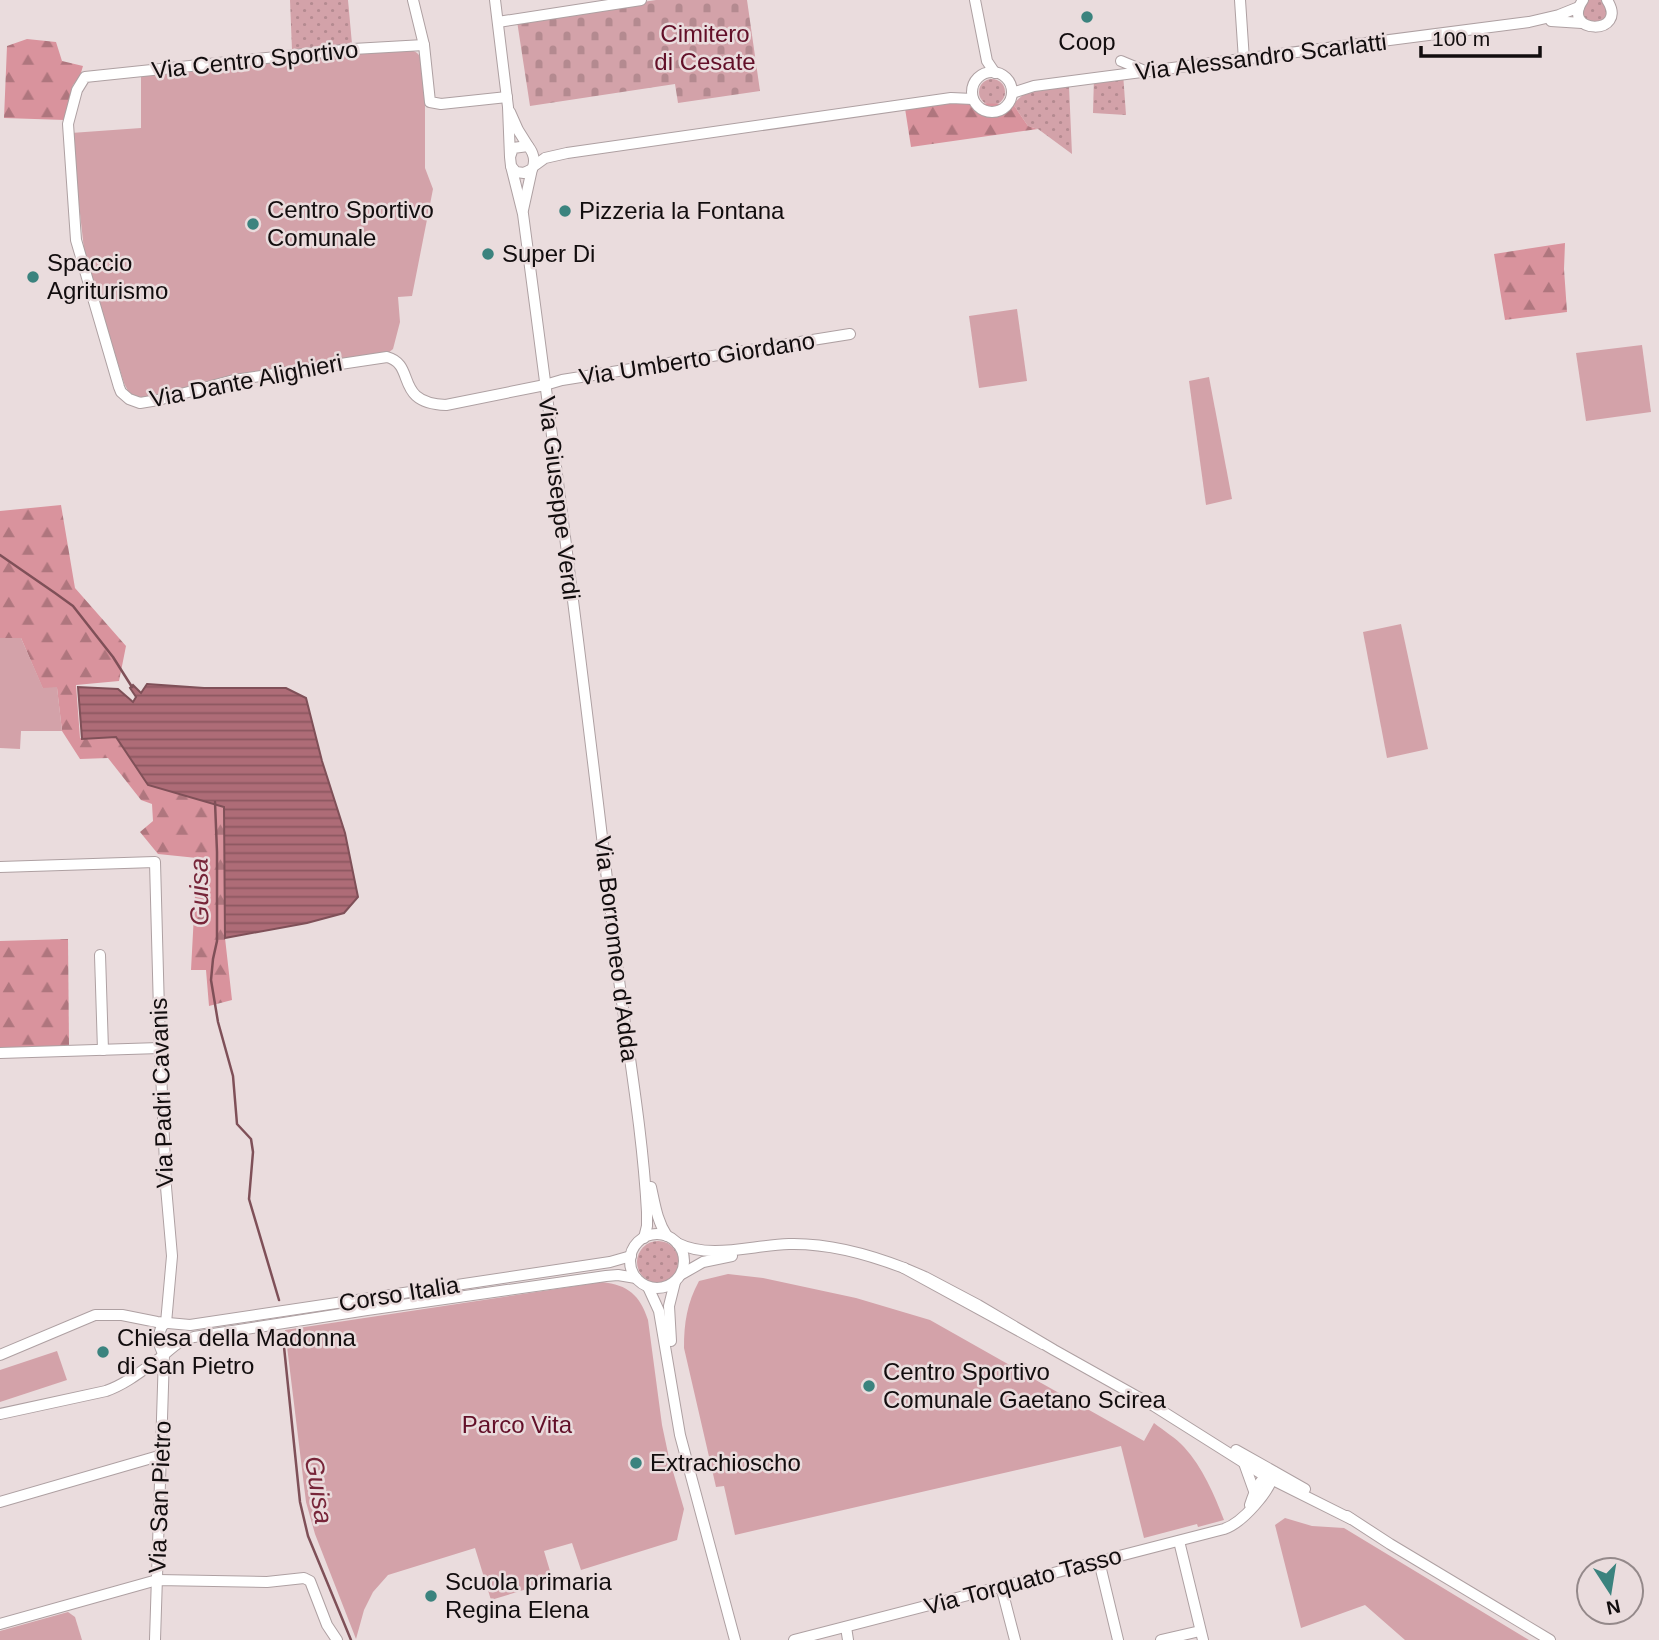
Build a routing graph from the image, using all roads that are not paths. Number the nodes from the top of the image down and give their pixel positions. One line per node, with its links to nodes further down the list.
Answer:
1 (413, 0): 11 (street)
2 (495, 0): 8 (street, Via Giuseppe Verdi)
3 (641, 0): 8 (street)
4 (975, 0): 13 (street)
5 (1240, 0): 12 (street)
6 (1606, 0): 10 (street, Via Alessandro Scarlatti)
7 (1581, 4): 9 (street, Via Alessandro Scarlatti); 10 (street)
8 (498, 22): 21 (street, Via Giuseppe Verdi)
9 (1529, 22): 10 (street, Via Alessandro Scarlatti); 12 (street, Via Alessandro Scarlatti)
10 (1582, 23)
11 (424, 45): 18 (street, Via Centro Sportivo); 21 (street)
12 (1244, 60): 15 (street, Via Alessandro Scarlatti)
13 (987, 61): 16 (street); 17 (street)
14 (1121, 61): 15 (street)
15 (1145, 72): 19 (street, Via Alessandro Scarlatti)
16 (995, 73): 17 (street); 19 (street)
17 (983, 75): 20 (street)
18 (85, 77): 28 (street, Via Dante Alighieri)
19 (1010, 88): 20 (street)
20 (972, 94): 23 (street)
21 (507, 102): 22 (street, Via Giuseppe Verdi); 24 (street, Via Giuseppe Verdi)
22 (529, 146): 23 (street); 24 (street); 25 (street)
23 (559, 154): 25 (street)
24 (511, 161): 25 (street); 26 (street, Via Giuseppe Verdi)
25 (533, 168): 26 (street, Via Giuseppe Verdi)
26 (523, 214): 28 (street, Via Giuseppe Verdi)
27 (850, 334): 28 (street, Via Umberto Giordano)
28 (545, 385): 29 (street, Via Giuseppe Verdi)
29 (596, 783): 35 (street, Via Borromeo d'Adda)
30 (0, 867): 32 (street, Via Padri Cavanis)
31 (100, 955): 33 (street)
32 (160, 1048): 33 (street); 44 (street, Via Padri Cavanis)
33 (103, 1049): 34 (street)
34 (0, 1053)
35 (638, 1114): 36 (street, Via Borromeo d'Adda); 37 (street, Via Borromeo d'Adda)
36 (667, 1236): 37 (street); 38 (street)
37 (644, 1238): 40 (street)
38 (677, 1243): 39 (street); 42 (street)
39 (828, 1247): 42 (street); 48 (street)
40 (631, 1256): 41 (street); 44 (street, Corso Italia)
41 (636, 1278): 43 (street); 45 (street, Corso Italia)
42 (678, 1278): 43 (street); 49 (street)
43 (648, 1287): 49 (street)
44 (166, 1323): 45 (street, Via Padri Cavanis); 46 (street, Corso Italia)
45 (167, 1352): 47 (street); 50 (street, Via San Pietro)
46 (0, 1355)
47 (0, 1413)
48 (1194, 1430): 51 (street); 52 (street)
49 (680, 1435): 68 (street)
50 (162, 1455): 56 (street); 61 (street, Via San Pietro)
51 (1244, 1462): 52 (street); 54 (street)
52 (1270, 1476): 53 (street); 54 (street); 55 (street, Via Torquato Tasso); 58 (street)
53 (1287, 1486): 55 (street); 58 (street)
54 (1254, 1491): 57 (street)
55 (1267, 1491): 57 (street, Via Torquato Tasso)
56 (0, 1502)
57 (1247, 1512): 59 (street, Via Torquato Tasso)
58 (1351, 1519): 74 (street)
59 (1179, 1541): 60 (street, Via Torquato Tasso); 65 (street)
60 (1099, 1561): 62 (street, Via Torquato Tasso); 72 (street)
61 (157, 1580): 63 (street); 66 (street, Via San Pietro); 67 (street)
62 (1001, 1586): 64 (street, Via Torquato Tasso); 71 (street)
63 (0, 1624)
64 (846, 1627): 69 (street, Via Torquato Tasso); 70 (street)
65 (1201, 1635): 73 (street)
66 (155, 1640)
67 (337, 1640)
68 (735, 1640)
69 (794, 1640)
70 (848, 1640)
71 (1015, 1640)
72 (1118, 1640)
73 (1161, 1640)
74 (1550, 1640)

